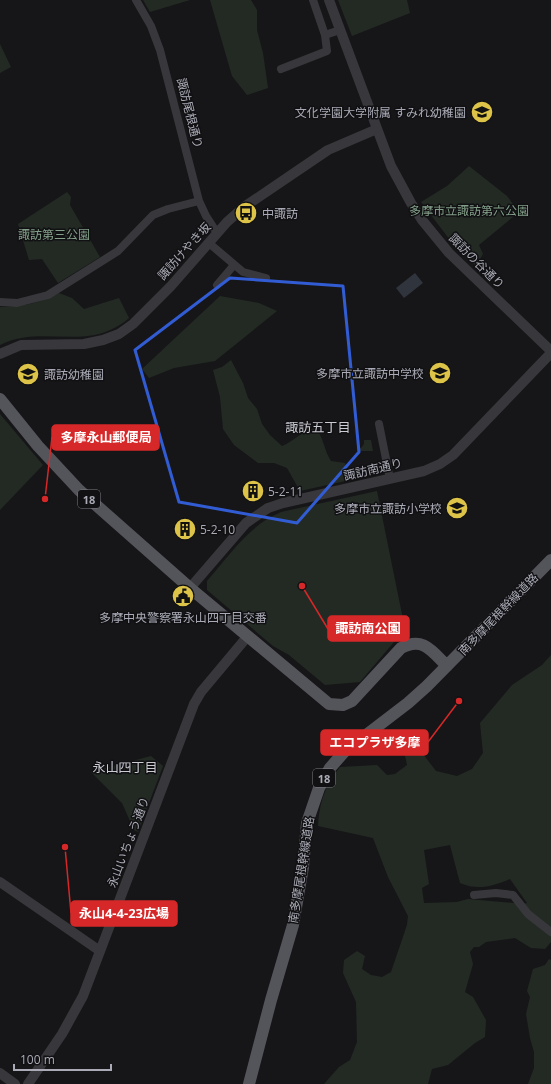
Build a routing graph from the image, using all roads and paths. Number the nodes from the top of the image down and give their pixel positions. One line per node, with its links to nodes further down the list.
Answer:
1 (136, 0): 8 (street, 諏訪尾根通り)
2 (313, 0): 5 (street)
3 (329, 0): 4 (street, 諏訪の谷通り)
4 (340, 30): 5 (street); 7 (street, 諏訪の谷通り)
5 (325, 35): 6 (street)
6 (282, 69)
7 (377, 129): 9 (street, 諏訪けやき坂); 15 (street, 諏訪の谷通り)
8 (200, 201): 9 (street, 諏訪尾根通り); 14 (street)
9 (217, 233): 10 (street, 諏訪けやき坂)
10 (210, 244): 11 (street); 16 (street, 諏訪けやき坂)
11 (234, 265): 12 (street); 13 (street)
12 (266, 278)
13 (217, 285)
14 (0, 302)
15 (551, 352): 19 (street, 諏訪南通り)
16 (0, 354)
17 (0, 399): 21 (main road, 18)
18 (379, 424): 19 (street)
19 (390, 479): 21 (street, 諏訪南通り)
20 (551, 560): 23 (main road, 南多摩尾根幹線道路 / 18)
21 (190, 588): 22 (main road, 18)
22 (247, 636): 23 (main road, 18); 27 (street, 永山いちょう通り)
23 (447, 666): 31 (main road, 南多摩尾根幹線道路 / 18)
24 (0, 882): 27 (street)
25 (474, 895): 26 (street)
26 (551, 932)
27 (100, 951): 30 (street, 永山いちょう通り)
28 (0, 1073): 29 (street)
29 (15, 1084)
30 (28, 1084)
31 (249, 1084)

